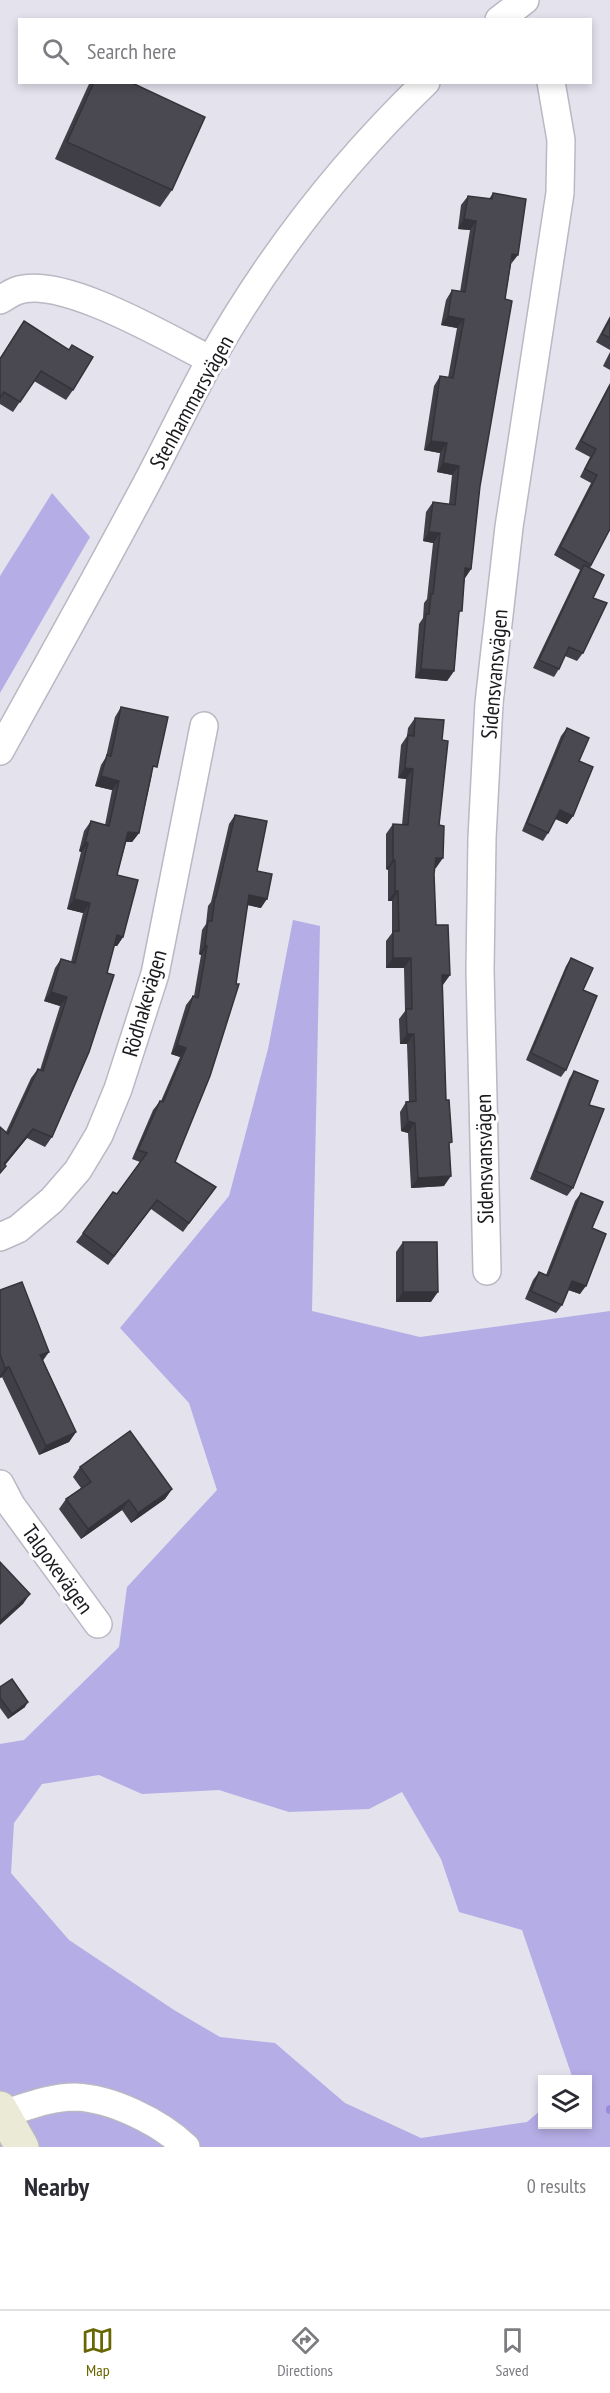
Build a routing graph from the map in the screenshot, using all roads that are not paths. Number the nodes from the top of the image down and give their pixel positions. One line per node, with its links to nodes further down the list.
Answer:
1 (424, 84): 4 (street, Stenhammarsvägen)
2 (550, 84): 8 (street, Sidensvansvägen)
3 (0, 300): 4 (street)
4 (211, 360): 6 (street, Stenhammarsvägen)
5 (204, 726): 7 (street, Rödhakevägen)
6 (0, 752)
7 (0, 1237)
8 (487, 1271)
9 (0, 1484): 10 (street, Talgoxevägen)
10 (98, 1624)
11 (2, 2111): 12 (main road); 13 (street)
12 (22, 2147)
13 (186, 2147)

